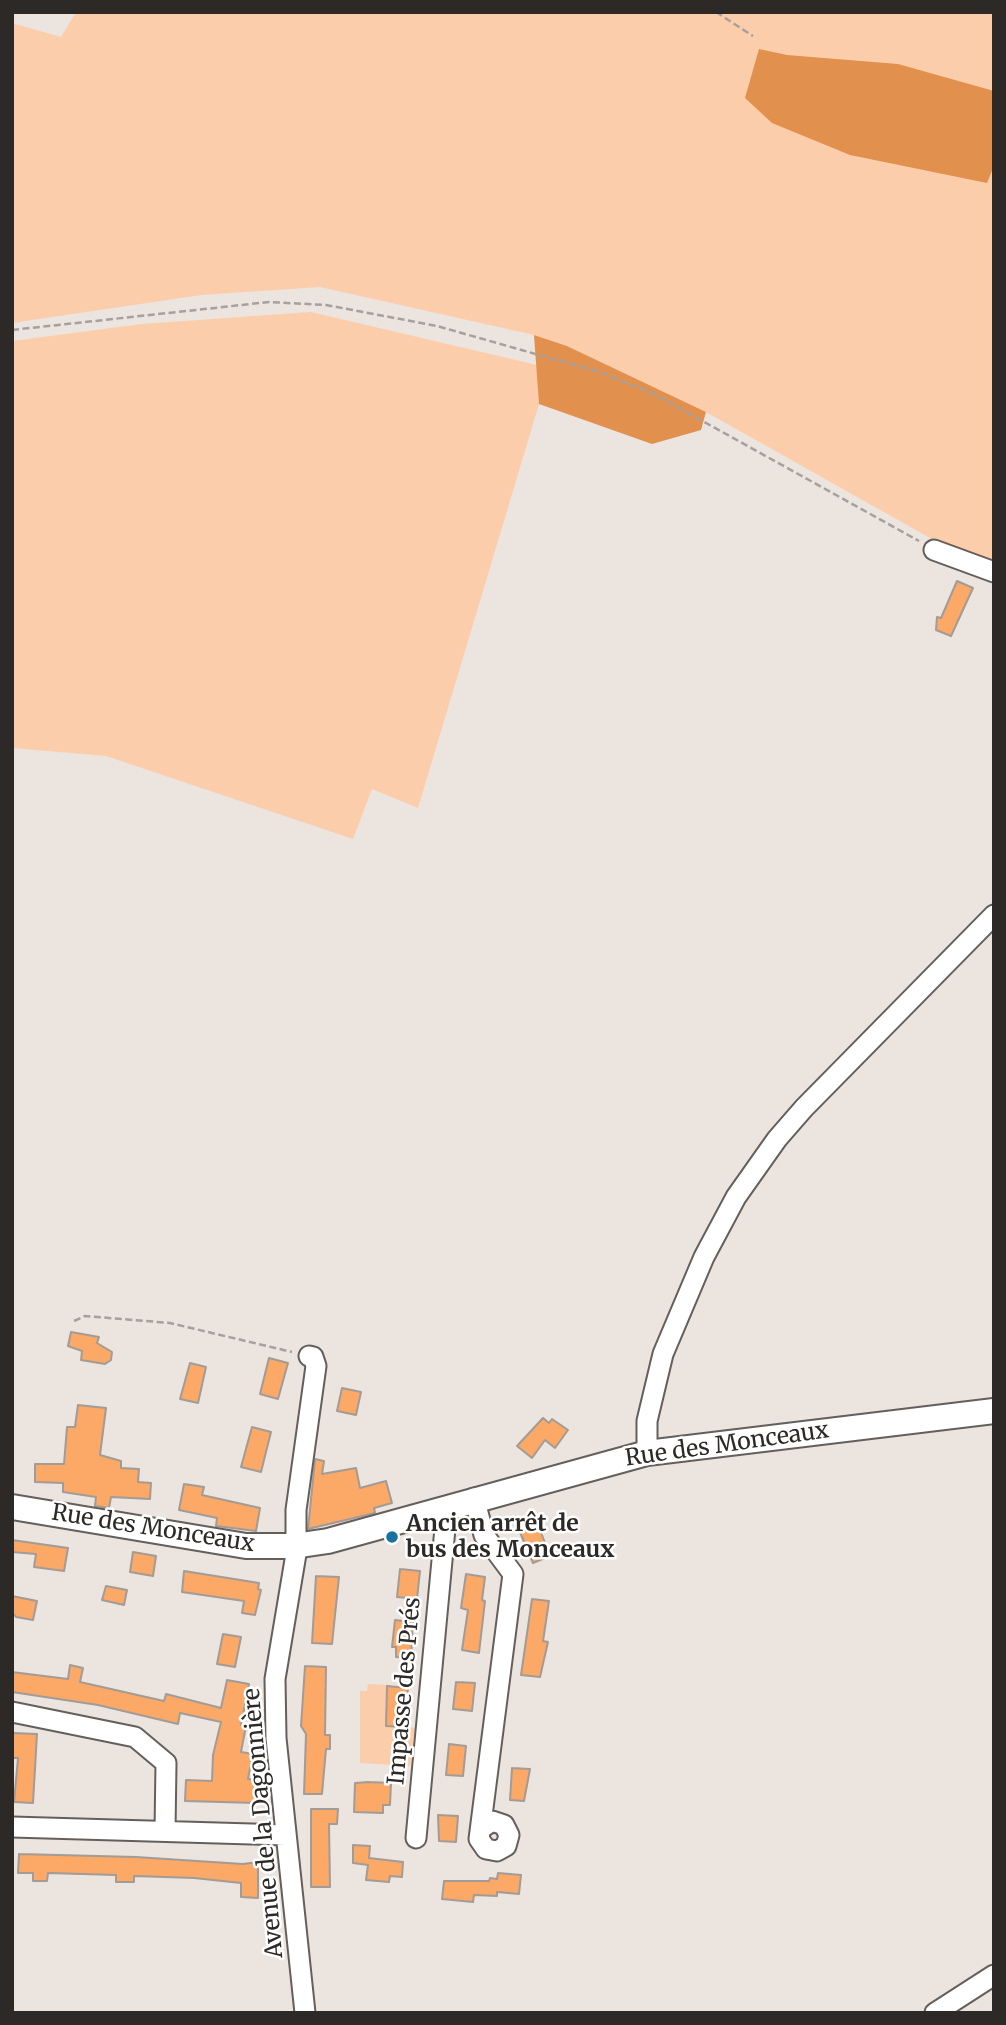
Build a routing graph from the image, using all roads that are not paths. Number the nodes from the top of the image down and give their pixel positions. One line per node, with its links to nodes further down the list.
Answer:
1 (934, 550): 2 (street)
2 (994, 572)
3 (994, 915): 6 (street)
4 (309, 1356): 10 (street, Avenue de la Dagonnière)
5 (994, 1411): 6 (main road, Rue des Monceaux)
6 (647, 1453): 7 (main road, Rue des Monceaux)
7 (474, 1499): 9 (main road, Rue des Monceaux); 13 (street)
8 (12, 1507): 10 (main road, Rue des Monceaux)
9 (447, 1507): 10 (main road, Rue des Monceaux); 16 (street, Impasse des Prés)
10 (294, 1546): 15 (street, Avenue de la Dagonnière)
11 (12, 1712): 14 (street)
12 (12, 1827): 14 (street)
13 (482, 1828)
14 (165, 1831): 15 (street)
15 (286, 1835): 18 (street, Avenue de la Dagonnière)
16 (416, 1838)
17 (994, 1975): 19 (street)
18 (305, 2013)
19 (935, 2013)

